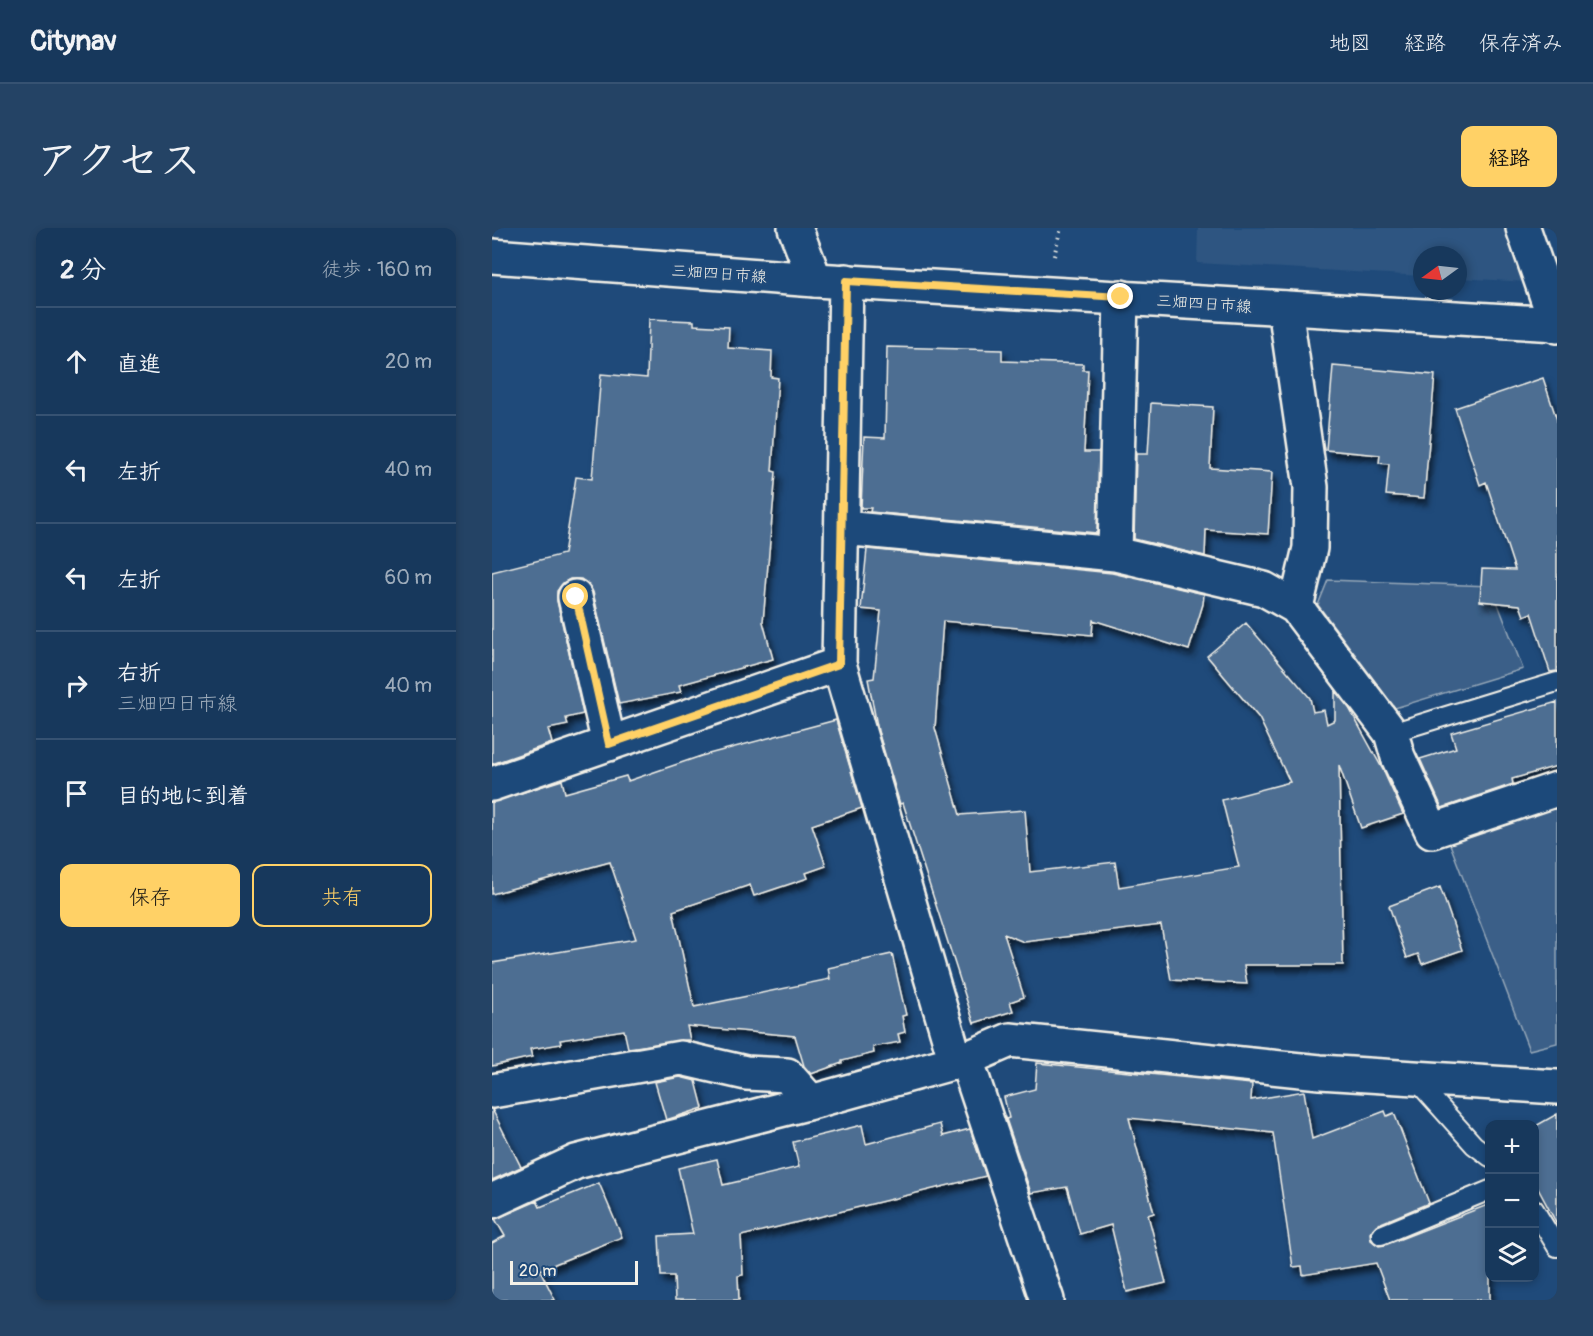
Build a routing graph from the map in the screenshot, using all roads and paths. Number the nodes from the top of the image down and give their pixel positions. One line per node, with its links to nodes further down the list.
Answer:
1 (795, 228): 6 (street)
2 (1061, 228): 5 (path)
3 (1523, 228): 9 (street)
4 (492, 256): 6 (street, 三畑四日市線)
5 (1053, 260)
6 (830, 280): 7 (street, 三畑四日市線); 10 (street)
7 (1121, 297): 8 (street, 三畑四日市線); 11 (street)
8 (1286, 308): 9 (street, 三畑四日市線); 13 (street)
9 (1557, 325)
10 (843, 528): 11 (street); 14 (street)
11 (1114, 554): 13 (street)
12 (576, 597): 17 (street)
13 (1296, 607): 16 (street)
14 (839, 664): 17 (street); 20 (street)
15 (1557, 682): 16 (lane)
16 (1391, 733): 19 (street)
17 (609, 744): 18 (street)
18 (492, 784)
19 (1557, 789)
20 (961, 1060): 21 (street); 24 (street); 31 (street)
21 (1414, 1078): 22 (street); 25 (lane)
22 (1557, 1087)
23 (492, 1091): 24 (street)
24 (811, 1102): 27 (street)
25 (1485, 1153)
26 (1485, 1192): 29 (lane)
27 (492, 1201)
28 (1539, 1217): 30 (lane)
29 (1381, 1235)
30 (1557, 1247)
31 (1047, 1300)

